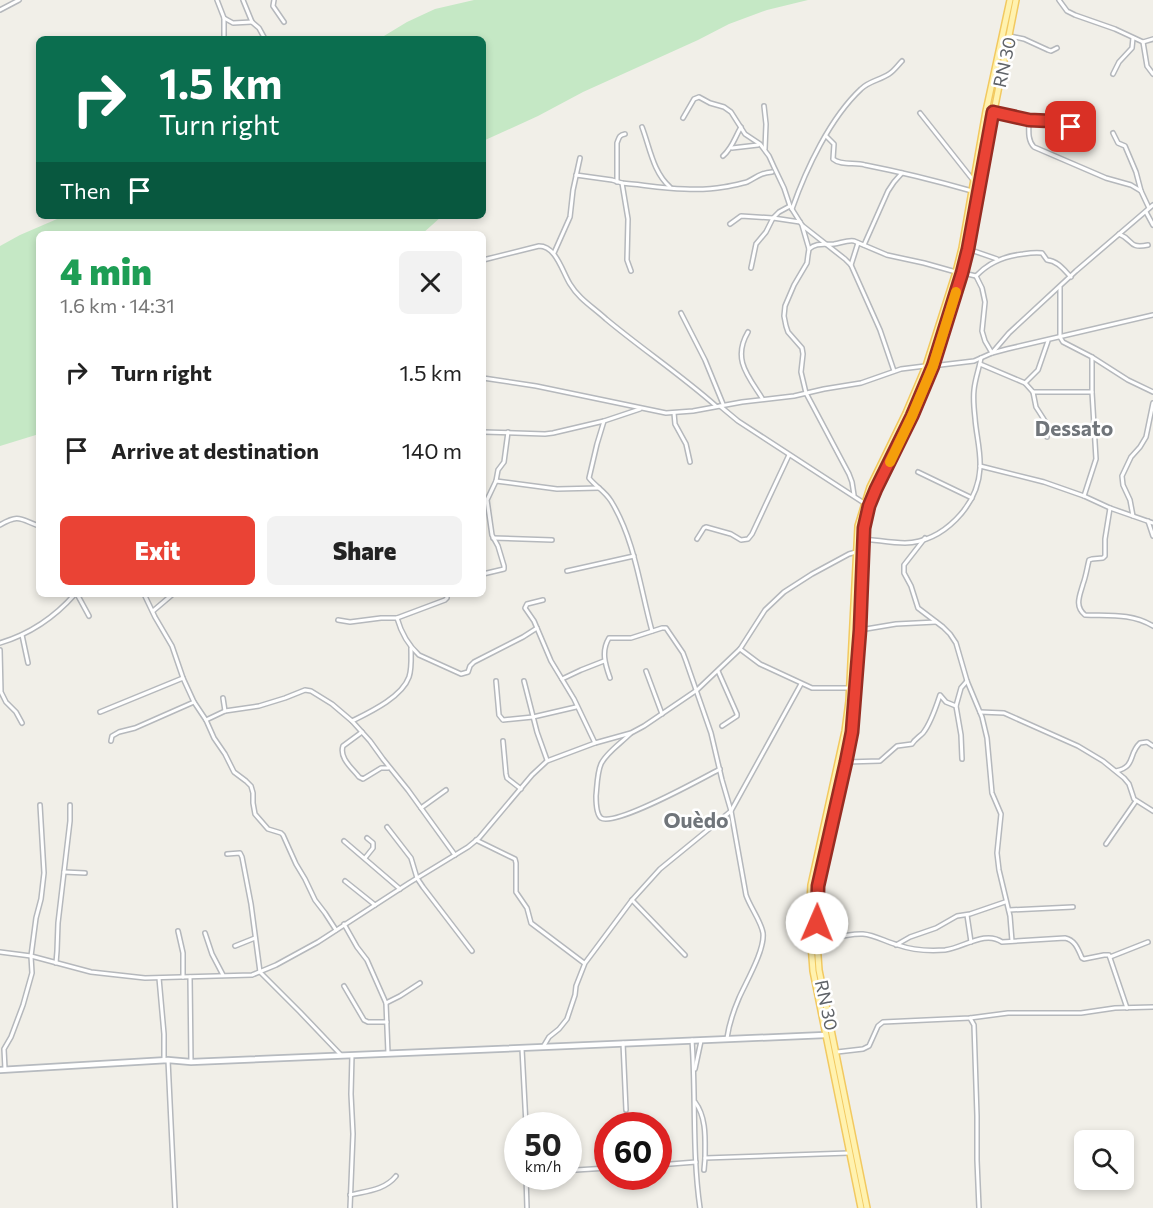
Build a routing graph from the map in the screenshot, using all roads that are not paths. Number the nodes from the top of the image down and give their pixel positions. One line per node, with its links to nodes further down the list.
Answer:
1 (19, 0): 8 (street)
2 (218, 0): 9 (street)
3 (243, 0): 10 (street)
4 (274, 0): 11 (street)
5 (1010, 0): 45 (main road, RN 30)
6 (1016, 0): 16 (main road, RN 30 / RN 30)
7 (1059, 0): 17 (street)
8 (0, 10)
9 (224, 18): 12 (street); 13 (street)
10 (252, 22): 12 (street); 15 (street)
11 (284, 22)
12 (233, 23): 13 (street)
13 (224, 30): 14 (street)
14 (224, 36)
15 (263, 36)
16 (1010, 36): 20 (street); 25 (main road, RN 30 / RN 30)
17 (1133, 39): 19 (street); 22 (street)
18 (1153, 39): 19 (street)
19 (1143, 42): 23 (street)
20 (1057, 48)
21 (902, 61): 34 (street)
22 (1113, 74)
23 (1153, 74)
24 (764, 106): 37 (street)
25 (993, 112): 28 (street); 63 (main road, RN 30 / RN 30)
26 (920, 113): 45 (street)
27 (683, 118): 30 (street)
28 (1029, 120): 31 (street); 49 (street)
29 (642, 127): 47 (street)
30 (741, 127): 35 (street); 36 (street)
31 (1071, 127)
32 (1113, 133): 49 (street)
33 (625, 134): 46 (street)
34 (826, 136): 42 (street); 50 (street)
35 (760, 144): 36 (street); 37 (street)
36 (732, 148): 38 (street)
37 (765, 150): 40 (street)
38 (723, 156)
39 (580, 158): 43 (street)
40 (774, 167): 41 (street); 44 (street)
41 (772, 172): 44 (street); 47 (street)
42 (902, 173): 48 (street); 60 (street)
43 (576, 175): 46 (street); 64 (street)
44 (780, 179): 50 (street)
45 (973, 180): 48 (main road, RN 30)
46 (620, 182): 47 (street); 69 (street)
47 (671, 187)
48 (972, 191): 70 (main road, RN 30)
49 (1141, 191): 51 (street)
50 (791, 207): 53 (street); 54 (street)
51 (1151, 207): 52 (street)
52 (1146, 212): 56 (street); 57 (street)
53 (773, 218): 54 (street); 55 (street); 68 (street)
54 (801, 223): 59 (street); 62 (street)
55 (730, 224)
56 (1153, 225)
57 (1119, 234): 61 (street); 72 (street)
58 (858, 243): 59 (street); 60 (street); 67 (street)
59 (826, 244): 62 (street); 67 (street)
60 (864, 245): 70 (street)
61 (1148, 245)
62 (809, 249): 90 (street)
63 (968, 249): 66 (street); 70 (main road, RN 30 / RN 30)
64 (554, 254): 65 (street); 93 (street)
65 (486, 259)
66 (998, 259): 71 (street); 72 (street)
67 (850, 265): 84 (street)
68 (751, 268)
69 (631, 271)
70 (959, 273): 71 (street); 83 (main road, RN 30)
71 (976, 276): 79 (street)
72 (1071, 277): 73 (street)
73 (1060, 287): 77 (street); 79 (street)
74 (681, 314): 93 (street)
75 (1153, 315): 77 (street)
76 (748, 332): 91 (street)
77 (1060, 338): 78 (street); 80 (street)
78 (1049, 340): 79 (street); 86 (street)
79 (992, 353): 81 (street)
80 (1092, 357): 88 (street); 89 (street)
81 (981, 358): 82 (street); 83 (street)
82 (980, 364): 86 (street); 102 (street)
83 (929, 366): 84 (street); 109 (main road, RN 30); 120 (main road, RN 30 / RN 30)
84 (894, 371): 90 (street)
85 (486, 378): 94 (street)
86 (1025, 383): 87 (street)
87 (1033, 392): 88 (street); 99 (street)
88 (1092, 392): 107 (street)
89 (1153, 392)
90 (806, 393): 91 (street); 106 (street)
91 (763, 399): 93 (street)
92 (1153, 403): 111 (street)
93 (720, 406): 95 (street); 100 (street)
94 (642, 408): 95 (street); 96 (street)
95 (674, 413): 101 (street)
96 (604, 421): 98 (street); 105 (street)
97 (486, 432): 98 (street)
98 (508, 432): 104 (street)
99 (1047, 437)
100 (789, 454): 106 (street); 119 (street)
101 (690, 462)
102 (980, 466): 107 (street); 108 (street)
103 (918, 472): 108 (street)
104 (496, 481): 105 (street); 117 (street)
105 (601, 488): 123 (street)
106 (854, 495): 109 (street)
107 (1084, 496): 110 (street)
108 (972, 498): 118 (street)
109 (864, 503): 122 (main road, RN 30)
110 (1110, 508): 111 (street); 137 (street)
111 (1133, 516): 112 (street)
112 (1148, 521): 113 (street); 116 (street)
113 (1153, 523)
114 (0, 525): 115 (street)
115 (36, 525)
116 (1153, 536)
117 (493, 538): 121 (street); 125 (street)
118 (925, 538): 120 (street); 136 (street)
119 (698, 539)
120 (863, 539): 139 (main road, RN 30 / RN 30)
121 (552, 540)
122 (855, 552): 144 (street); 157 (main road, RN 30)
123 (634, 556): 124 (street); 140 (street)
124 (567, 571)
125 (486, 574)
126 (73, 597): 141 (street)
127 (78, 597): 133 (street)
128 (146, 597): 132 (street)
129 (169, 597): 132 (street)
130 (446, 597): 134 (street)
131 (543, 600): 138 (street)
132 (153, 611): 150 (street)
133 (89, 616)
134 (397, 618): 135 (street); 143 (street)
135 (338, 620)
136 (936, 622): 139 (street); 155 (street)
137 (1153, 626)
138 (537, 628): 143 (street); 152 (street)
139 (860, 630): 180 (main road, RN 30 / RN 30)
140 (652, 631): 146 (street); 158 (street)
141 (21, 635): 142 (street); 147 (street)
142 (0, 643)
143 (411, 647): 169 (street)
144 (740, 649): 149 (street); 156 (street)
145 (0, 650): 170 (street)
146 (604, 661): 151 (street); 152 (street)
147 (28, 663)
148 (646, 671): 166 (street)
149 (718, 671): 158 (street); 171 (street)
150 (183, 678): 160 (street); 164 (street)
151 (610, 678)
152 (562, 679): 162 (street)
153 (496, 681): 167 (street)
154 (524, 681): 167 (street)
155 (967, 681): 161 (street); 165 (street)
156 (801, 684): 157 (street); 190 (street)
157 (849, 688): 241 (main road, RN 30)
158 (697, 690): 166 (street); 182 (street)
159 (223, 698): 163 (street)
160 (194, 702): 168 (street); 174 (street)
161 (956, 706): 178 (street); 180 (street)
162 (577, 707): 167 (street); 176 (street)
163 (225, 711): 168 (street); 169 (street)
164 (100, 712)
165 (980, 712): 183 (street); 206 (street)
166 (662, 714): 173 (street)
167 (533, 717): 179 (street)
168 (207, 720): 212 (street)
169 (352, 722): 172 (street)
170 (22, 723)
171 (722, 726)
172 (362, 732): 181 (street); 181 (street)
173 (631, 733): 176 (street); 182 (street)
174 (111, 741)
175 (503, 741): 184 (street)
176 (594, 743): 179 (street)
177 (1153, 746): 183 (street)
178 (962, 759)
179 (548, 761): 184 (street)
180 (846, 762): 217 (main road, RN 30 / RN 30)
181 (390, 768): 189 (street)
182 (720, 769): 190 (street)
183 (1116, 771): 186 (street)
184 (521, 789): 194 (street)
185 (446, 790): 189 (street)
186 (1136, 801): 191 (street); 196 (street)
187 (40, 805): 225 (street)
188 (70, 805): 200 (street)
189 (422, 808): 198 (street)
190 (731, 811): 205 (street); 242 (street)
191 (1153, 811)
192 (387, 827): 202 (street)
193 (367, 838): 199 (street)
194 (476, 840): 198 (street); 228 (street)
195 (344, 841): 199 (street)
196 (1106, 844)
197 (227, 854): 215 (street)
198 (455, 855): 202 (street)
199 (365, 858): 204 (street)
200 (64, 872): 201 (street); 227 (street)
201 (85, 873)
202 (417, 878): 204 (street); 222 (street)
203 (345, 881): 207 (street)
204 (400, 889): 207 (street)
205 (632, 900): 224 (street); 228 (street)
206 (1006, 902): 209 (street); 210 (street)
207 (375, 905): 211 (street)
208 (1073, 907): 209 (street)
209 (1008, 910): 216 (street)
210 (968, 915): 218 (street); 220 (street)
211 (344, 924): 212 (street); 236 (street)
212 (336, 930): 229 (street)
213 (178, 931): 231 (street)
214 (205, 933): 230 (street)
215 (255, 938): 221 (street); 229 (street)
216 (1012, 941): 218 (street); 226 (street)
217 (817, 942): 220 (street); 248 (main road, RN 30 / RN 30)
218 (972, 942): 220 (street)
219 (1148, 942): 226 (street)
220 (896, 945)
221 (235, 946)
222 (472, 951)
223 (0, 952): 225 (street)
224 (685, 955)
225 (31, 957): 227 (street); 254 (street)
226 (1110, 957): 238 (street)
227 (56, 963): 233 (street)
228 (585, 963): 247 (street)
229 (260, 972): 230 (street); 250 (street)
230 (224, 976): 232 (street)
231 (183, 977): 232 (street); 233 (street)
232 (190, 977): 253 (street)
233 (159, 978): 252 (street)
234 (420, 983): 236 (street)
235 (344, 986): 240 (street)
236 (386, 1003): 240 (street)
237 (1153, 1007): 238 (street)
238 (1127, 1008): 239 (street)
239 (970, 1017): 248 (street); 273 (street)
240 (387, 1022): 249 (street)
241 (825, 1035): 242 (street); 259 (main road, RN 30)
242 (727, 1038): 244 (street)
243 (692, 1040): 244 (street); 245 (street); 255 (street)
244 (702, 1040): 255 (street)
245 (623, 1043): 247 (street); 257 (street)
246 (522, 1047): 247 (street); 249 (street); 258 (street)
247 (543, 1047)
248 (837, 1052): 272 (main road, RN 30 / RN 30)
249 (388, 1053): 251 (street)
250 (341, 1055): 251 (street); 253 (street)
251 (352, 1055): 266 (street)
252 (166, 1060): 253 (street); 254 (street); 267 (street)
253 (191, 1062)
254 (2, 1070)
255 (694, 1074): 256 (street)
256 (694, 1101): 260 (street); 261 (street)
257 (626, 1110)
258 (525, 1112)
259 (849, 1153): 260 (street); 271 (main road, RN 30)
260 (705, 1158): 263 (street)
261 (696, 1162): 262 (street); 270 (street)
262 (672, 1164)
263 (704, 1170)
264 (396, 1176): 266 (street)
265 (526, 1190): 269 (street)
266 (350, 1195): 268 (street)
267 (175, 1208)
268 (350, 1208)
269 (527, 1208)
270 (700, 1208)
271 (861, 1208)
272 (867, 1208)
273 (979, 1208)

